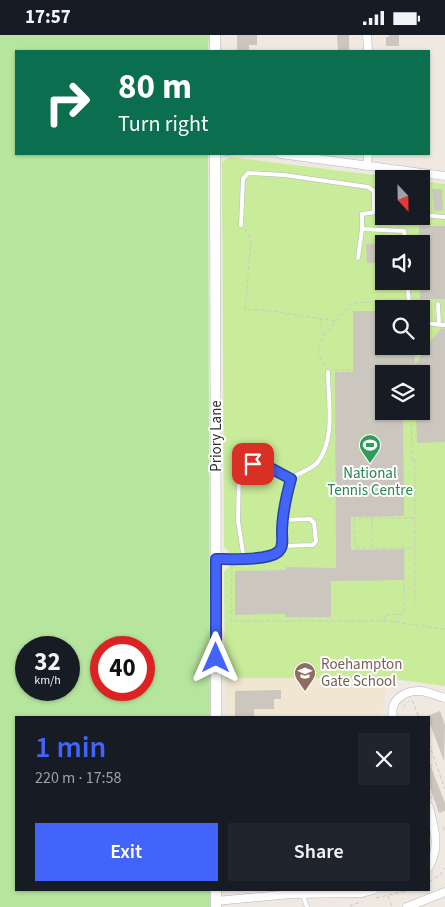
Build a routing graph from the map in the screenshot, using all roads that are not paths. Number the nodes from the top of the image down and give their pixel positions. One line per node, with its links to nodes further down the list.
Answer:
1 (215, 35): 3 (street)
2 (367, 35): 4 (street)
3 (215, 50)
4 (368, 50)
5 (218, 155): 26 (street, Priory Lane)
6 (287, 155): 8 (street)
7 (368, 155): 8 (street)
8 (367, 166): 9 (street)
9 (445, 176)
10 (374, 191): 11 (lane); 14 (lane)
11 (374, 211): 15 (lane)
12 (430, 216): 13 (lane)
13 (445, 217)
14 (241, 225)
15 (362, 229): 16 (lane); 17 (lane)
16 (405, 235)
17 (358, 258)
18 (438, 304): 20 (lane)
19 (430, 324): 20 (lane)
20 (439, 325): 21 (lane)
21 (445, 325)
22 (328, 372): 23 (lane)
23 (291, 479): 24 (lane); 27 (lane)
24 (282, 520): 25 (lane); 25 (lane)
25 (282, 546): 27 (lane)
26 (216, 559): 27 (lane); 30 (street, Priory Lane)
27 (244, 559)
28 (445, 698): 29 (street)
29 (396, 714)
30 (216, 716)
31 (430, 811): 32 (street)
32 (430, 865)
33 (216, 891): 40 (street)
34 (369, 891): 38 (street)
35 (290, 892): 37 (street); 38 (street)
36 (445, 892): 39 (street)
37 (255, 893): 40 (street)
38 (302, 893): 41 (lane)
39 (428, 903): 42 (street)
40 (216, 904)
41 (307, 907)
42 (407, 907)

